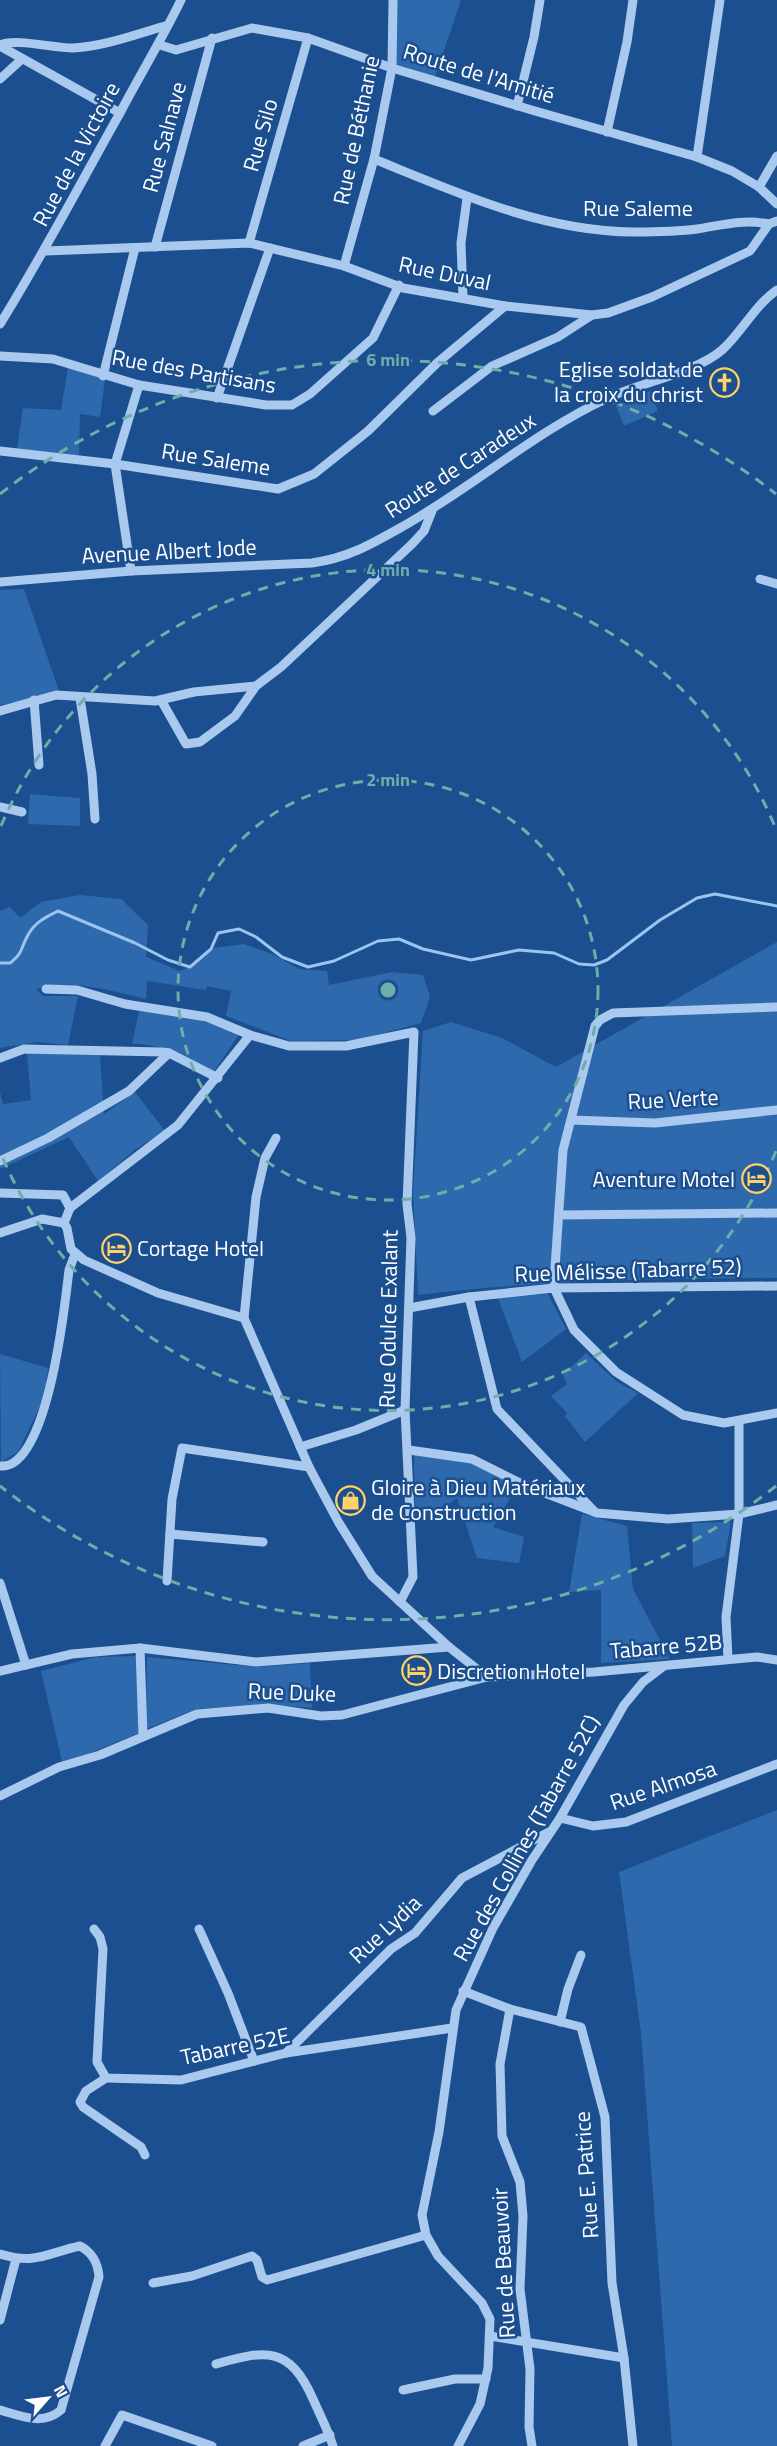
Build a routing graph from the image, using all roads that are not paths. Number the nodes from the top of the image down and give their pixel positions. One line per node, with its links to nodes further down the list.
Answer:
1 (181, 0): 6 (street, Rue de la Victoire)
2 (393, 0): 12 (street, Rue de Béthanie)
3 (540, 0): 14 (street)
4 (633, 0): 16 (street)
5 (720, 0): 18 (street)
6 (168, 25): 9 (street); 10 (street, Rue de la Victoire)
7 (212, 38): 8 (street, Route de l'Amitié); 10 (street, Route de l'Amitié); 25 (street, Rue Salnave)
8 (308, 38): 12 (street, Route de l'Amitié); 24 (street, Rue Silo)
9 (0, 45): 11 (street)
10 (160, 45): 15 (street, Rue de la Victoire)
11 (22, 59): 13 (street); 15 (street)
12 (392, 68): 14 (street, Route de l'Amitié); 19 (street, Rue de Béthanie)
13 (0, 80)
14 (517, 106): 16 (street, Route de l'Amitié)
15 (120, 112): 28 (street, Rue de la Victoire)
16 (606, 132): 18 (street, Route de l'Amitié)
17 (777, 156): 20 (street)
18 (697, 157): 20 (street, Route de l'Amitié)
19 (374, 159): 21 (street, Rue Saleme); 29 (street, Rue de Béthanie)
20 (759, 188): 22 (street, Route de l'Amitié)
21 (467, 198): 23 (street, Rue Saleme); 32 (street)
22 (777, 204)
23 (773, 222): 34 (street, Rue Duval)
24 (249, 243): 25 (street, Rue Duval); 27 (street, Rue Duval)
25 (155, 247): 26 (street, Rue Duval)
26 (135, 248): 28 (street, Rue Duval); 37 (street)
27 (270, 248): 29 (street, Rue Duval); 39 (street)
28 (46, 251): 35 (street, Rue de la Victoire)
29 (344, 266): 30 (street, Rue Duval)
30 (399, 285): 32 (street, Rue Duval); 39 (street, Rue des Partisans)
31 (777, 290): 43 (street, Route de Caradeux)
32 (463, 298): 33 (street, Rue Duval)
33 (505, 306): 34 (street, Rue Duval); 42 (street, Rue Saleme)
34 (592, 315): 40 (street)
35 (0, 324)
36 (0, 356): 37 (street, Rue des Partisans)
37 (103, 376): 38 (street, Rue des Partisans)
38 (139, 385): 39 (street, Rue des Partisans); 42 (street)
39 (217, 398)
40 (433, 411)
41 (0, 451): 42 (street, Rue Saleme)
42 (115, 464): 45 (street)
43 (432, 511): 44 (street, Route de Caradeux); 49 (street)
44 (340, 559): 45 (street, Avenue Albert Jode)
45 (131, 570): 47 (street, Avenue Albert Jode)
46 (760, 579): 48 (street)
47 (0, 582)
48 (777, 584)
49 (256, 686): 52 (street); 52 (street)
50 (80, 698): 51 (street); 52 (street); 57 (street)
51 (33, 700): 53 (street); 54 (street)
52 (161, 700)
53 (0, 711)
54 (39, 765)
55 (0, 807): 56 (street)
56 (22, 812)
57 (95, 819)
58 (46, 989): 60 (street)
59 (777, 1007): 65 (street)
60 (250, 1035): 63 (street); 78 (street, Rue Odulce Exalant)
61 (169, 1053): 62 (street); 63 (street); 67 (street)
62 (0, 1058)
63 (218, 1078): 69 (street)
64 (777, 1110): 65 (street, Rue Verte)
65 (571, 1120): 71 (street)
66 (276, 1138): 79 (street)
67 (0, 1161)
68 (0, 1193): 69 (street)
69 (70, 1208): 72 (street)
70 (777, 1213): 71 (street)
71 (559, 1215): 76 (street)
72 (64, 1223): 73 (street); 74 (street)
73 (0, 1233)
74 (75, 1254): 79 (street); 85 (street)
75 (777, 1286): 76 (street, Rue Mélisse (Tabarre 52))
76 (554, 1288): 77 (street, Rue Mélisse (Tabarre 52)); 82 (street)
77 (469, 1297): 78 (street, Rue Mélisse (Tabarre 52)); 88 (street)
78 (409, 1308): 80 (street, Rue Odulce Exalant)
79 (244, 1318): 83 (street)
80 (405, 1410): 83 (street); 84 (street, Rue Odulce Exalant)
81 (777, 1413): 82 (street)
82 (739, 1422): 89 (street)
83 (300, 1447): 86 (street)
84 (409, 1450): 88 (street); 94 (street, Rue Odulce Exalant)
85 (0, 1466)
86 (309, 1467): 90 (street); 94 (street)
87 (777, 1506): 89 (street)
88 (597, 1513): 89 (street)
89 (739, 1514): 99 (street)
90 (170, 1534): 91 (street); 92 (street)
91 (263, 1542)
92 (167, 1581)
93 (0, 1583): 101 (street)
94 (400, 1602): 95 (street)
95 (426, 1626): 96 (street); 98 (street)
96 (449, 1647): 98 (street); 104 (street)
97 (140, 1648): 98 (street); 101 (street); 105 (street)
98 (423, 1649)
99 (728, 1659): 100 (street, Tabarre 52B); 102 (street, Tabarre 52B)
100 (777, 1660)
101 (26, 1665): 103 (street)
102 (664, 1666): 104 (street, Tabarre 52B); 108 (street, Rue des Collines (Tabarre 52C))
103 (0, 1671)
104 (487, 1677): 105 (street, Rue Duke)
105 (143, 1736): 107 (street, Rue Duke)
106 (777, 1764): 108 (street, Rue Almosa)
107 (0, 1796)
108 (560, 1818): 109 (street, Rue des Collines (Tabarre 52C))
109 (551, 1831): 113 (street, Rue des Collines (Tabarre 52C)); 117 (street, Rue Lydia)
110 (93, 1929): 119 (street)
111 (199, 1929): 118 (street)
112 (581, 1955): 115 (street)
113 (463, 1991): 114 (street, Rue E. Patrice); 116 (street, Rue des Collines (Tabarre 52C))
114 (510, 2009): 115 (street, Rue E. Patrice); 127 (street, Rue de Beauvoir)
115 (560, 2022): 128 (street, Rue E. Patrice)
116 (452, 2028): 117 (street, Tabarre 52E); 121 (street, Rue des Collines (Tabarre 52C))
117 (286, 2053): 118 (street, Tabarre 52E)
118 (254, 2061): 119 (street, Tabarre 52E)
119 (106, 2078): 120 (street)
120 (145, 2155)
121 (426, 2235): 124 (street); 126 (street, Rue des Collines (Tabarre 52C))
122 (0, 2254): 123 (street)
123 (16, 2259): 125 (street); 132 (street)
124 (153, 2283)
125 (0, 2320)
126 (490, 2336): 127 (street); 130 (street, Rue des Collines (Tabarre 52C))
127 (526, 2342): 128 (street); 139 (street, Rue de Beauvoir)
128 (624, 2358): 140 (street, Rue E. Patrice)
129 (216, 2364): 133 (street)
130 (486, 2379): 131 (street); 138 (street, Rue des Collines (Tabarre 52C))
131 (403, 2390)
132 (0, 2410)
133 (330, 2435): 136 (street); 137 (street)
134 (105, 2446): 135 (street)
135 (212, 2446)
136 (303, 2446)
137 (333, 2446)
138 (458, 2446)
139 (531, 2446)
140 (633, 2446)

